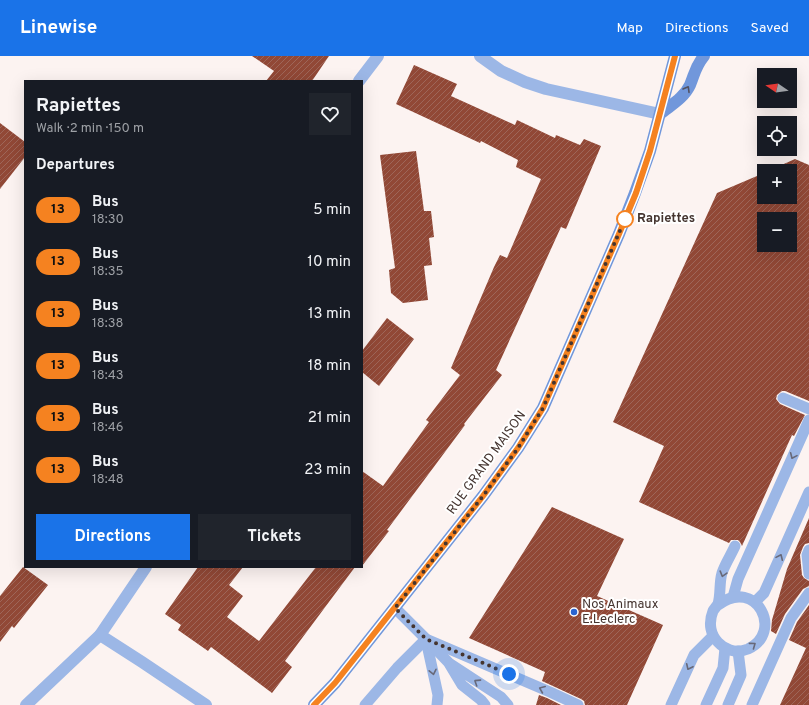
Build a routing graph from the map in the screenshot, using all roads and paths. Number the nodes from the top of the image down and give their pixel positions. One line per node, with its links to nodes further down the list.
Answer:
1 (378, 56): 5 (street)
2 (480, 56): 6 (street)
3 (675, 56): 6 (street, RUE GRAND MAISON)
4 (704, 56): 6 (street, one-way to 4)
5 (360, 80)
6 (660, 114): 19 (street, RUE GRAND MAISON)
7 (783, 398): 8 (lane)
8 (809, 409)
9 (809, 420): 16 (lane, one-way to 16)
10 (809, 492): 17 (lane, one-way to 10)
11 (735, 546): 18 (lane, one-way to 18)
12 (809, 550): 14 (lane)
13 (145, 568): 20 (street)
14 (809, 574)
15 (809, 593): 37 (lane)
16 (733, 596): 17 (lane); 18 (lane)
17 (755, 602): 24 (lane, one-way to 17)
18 (718, 605): 21 (lane)
19 (395, 608): 22 (lane); 29 (street, RUE GRAND MAISON)
20 (100, 635): 27 (street); 28 (street)
21 (713, 636): 23 (lane); 26 (lane, one-way to 26)
22 (426, 639): 25 (lane); 30 (lane); 31 (lane, one-way to 31); 34 (lane, one-way to 22)
23 (725, 648): 24 (lane); 35 (lane)
24 (738, 651): 36 (lane)
25 (449, 663): 32 (lane); 33 (lane, one-way to 25)
26 (671, 703)
27 (26, 705)
28 (206, 705)
29 (314, 705)
30 (365, 705)
31 (437, 705)
32 (485, 705)
33 (508, 705)
34 (578, 705)
35 (706, 705)
36 (728, 705)
37 (752, 705)

